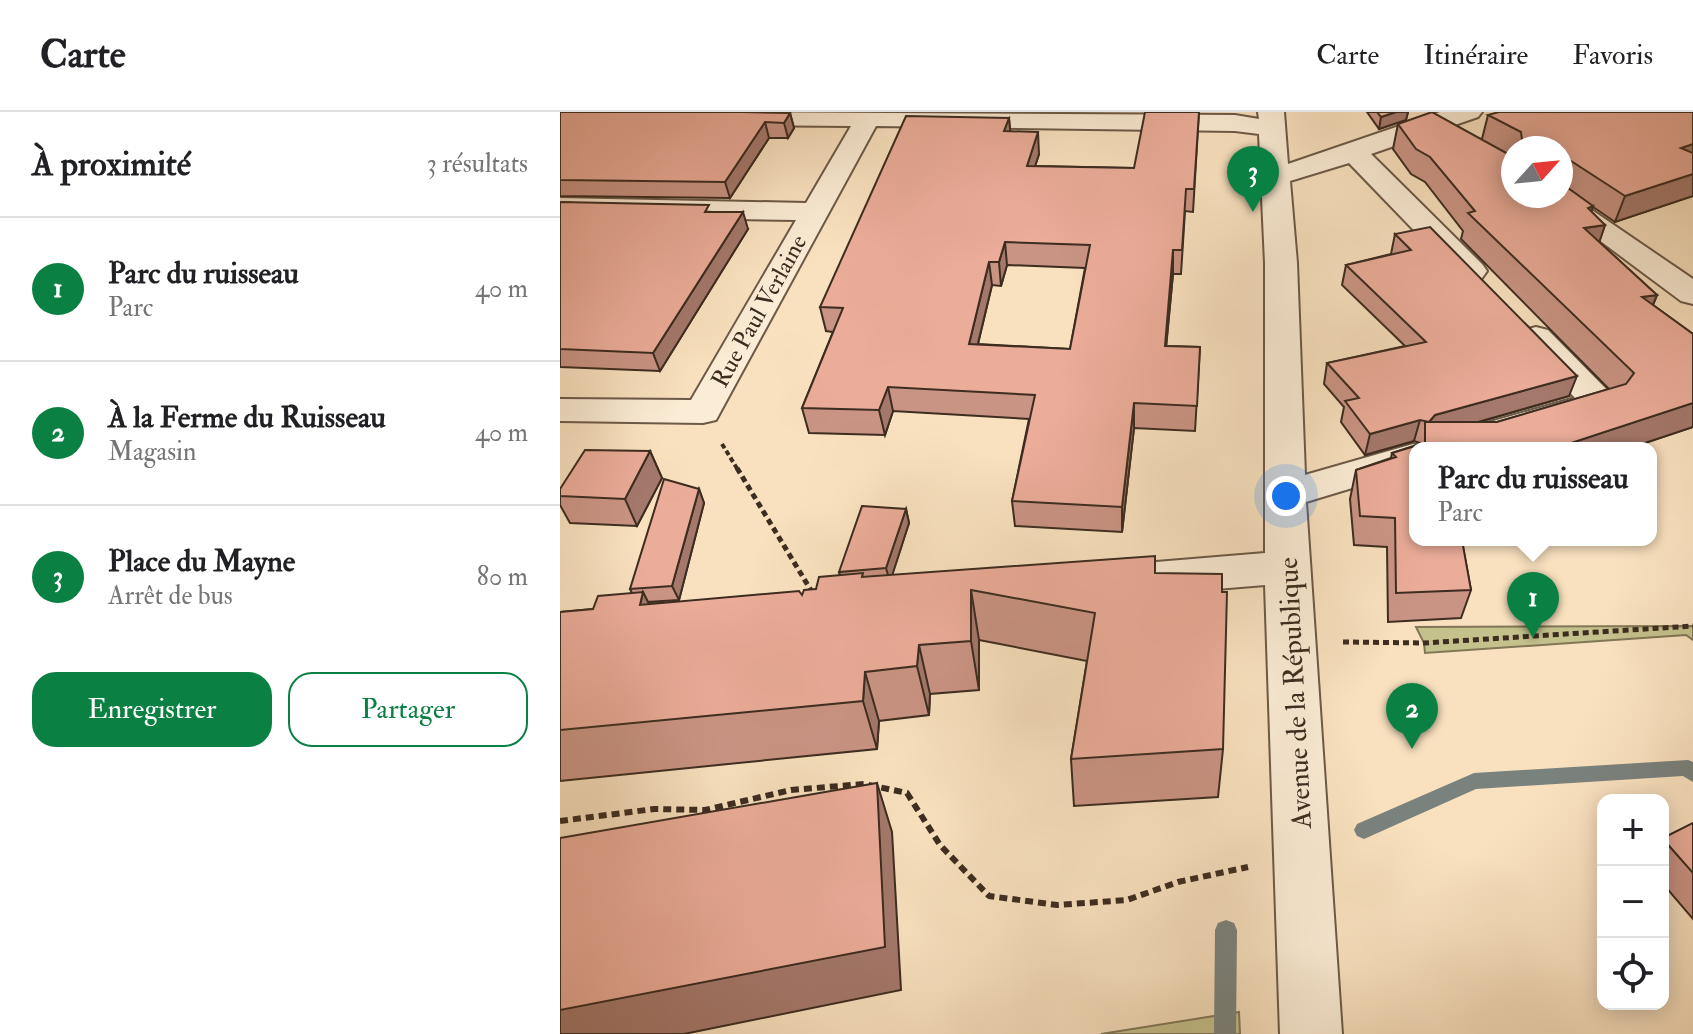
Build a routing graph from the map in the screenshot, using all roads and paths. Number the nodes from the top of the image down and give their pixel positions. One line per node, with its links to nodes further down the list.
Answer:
1 (1395, 112): 4 (street)
2 (714, 116): 3 (street)
3 (868, 118): 5 (street); 11 (street, Rue Paul Verlaine)
4 (1423, 119): 6 (street); 7 (street)
5 (1271, 120): 8 (street, Avenue de la République)
6 (1463, 122)
7 (1352, 150): 8 (street); 15 (street)
8 (1275, 176): 17 (street, Avenue de la République)
9 (560, 207): 11 (street, Rue Paul Verlaine)
10 (1571, 208): 12 (street)
11 (814, 212): 14 (street, Rue Paul Verlaine)
12 (1693, 294)
13 (560, 410): 14 (street, Rue Paul Verlaine)
14 (703, 412): 20 (path)
15 (1464, 442)
16 (1409, 459): 17 (street)
17 (1287, 494): 18 (street, Avenue de la République)
18 (1287, 571): 19 (street); 25 (street, Avenue de la République)
19 (1101, 583)
20 (813, 594)
21 (1693, 626): 22 (path)
22 (1331, 642)
23 (560, 821): 24 (path)
24 (1249, 851)
25 (1311, 1034)

